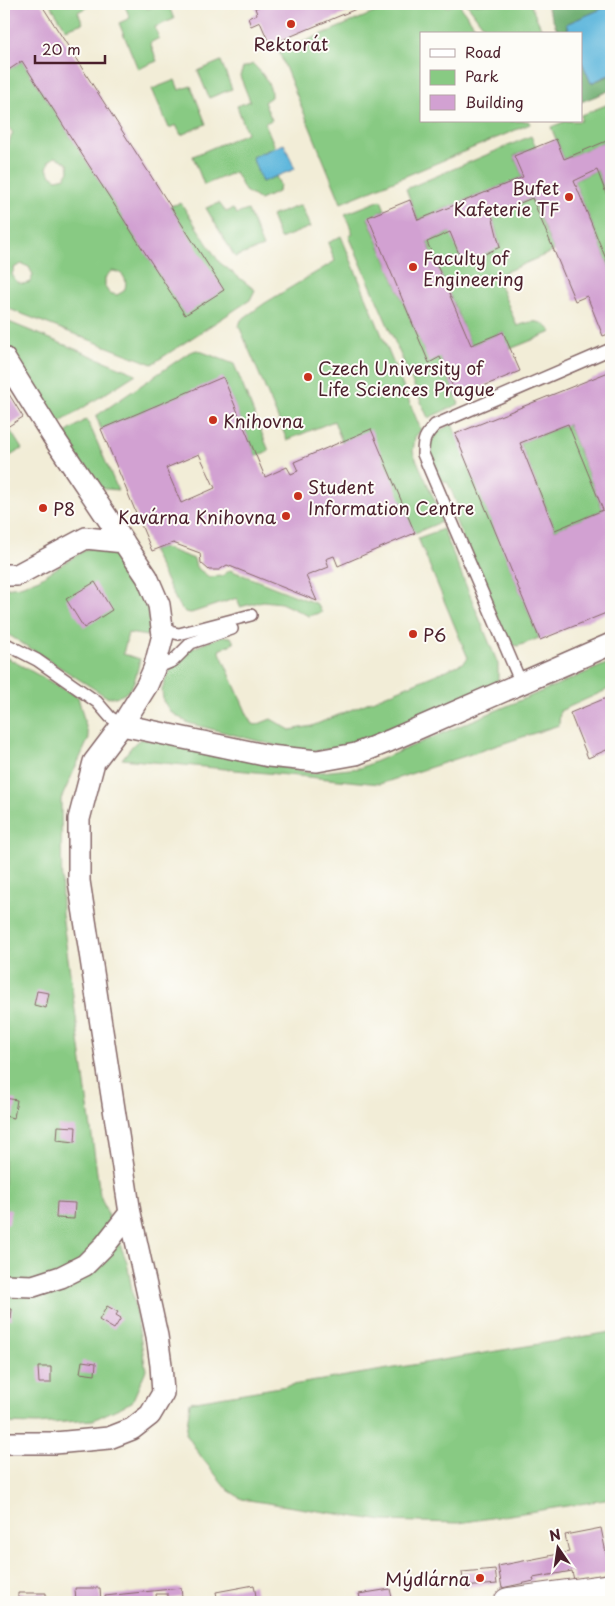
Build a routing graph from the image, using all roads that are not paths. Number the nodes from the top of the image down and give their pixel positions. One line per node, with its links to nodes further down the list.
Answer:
1 (611, 349): 11 (lane)
2 (4, 358): 3 (street)
3 (124, 542): 4 (street); 6 (street)
4 (4, 575)
5 (251, 615): 6 (lane)
6 (162, 628): 10 (street)
7 (232, 629): 10 (lane)
8 (4, 643): 12 (lane)
9 (611, 644): 11 (street)
10 (154, 669): 12 (street)
11 (521, 683): 12 (street)
12 (122, 725): 13 (street)
13 (130, 1213): 14 (street); 15 (street)
14 (4, 1285)
15 (4, 1442)
16 (611, 1588): 17 (street)
17 (553, 1599): 18 (street)
18 (508, 1602)

